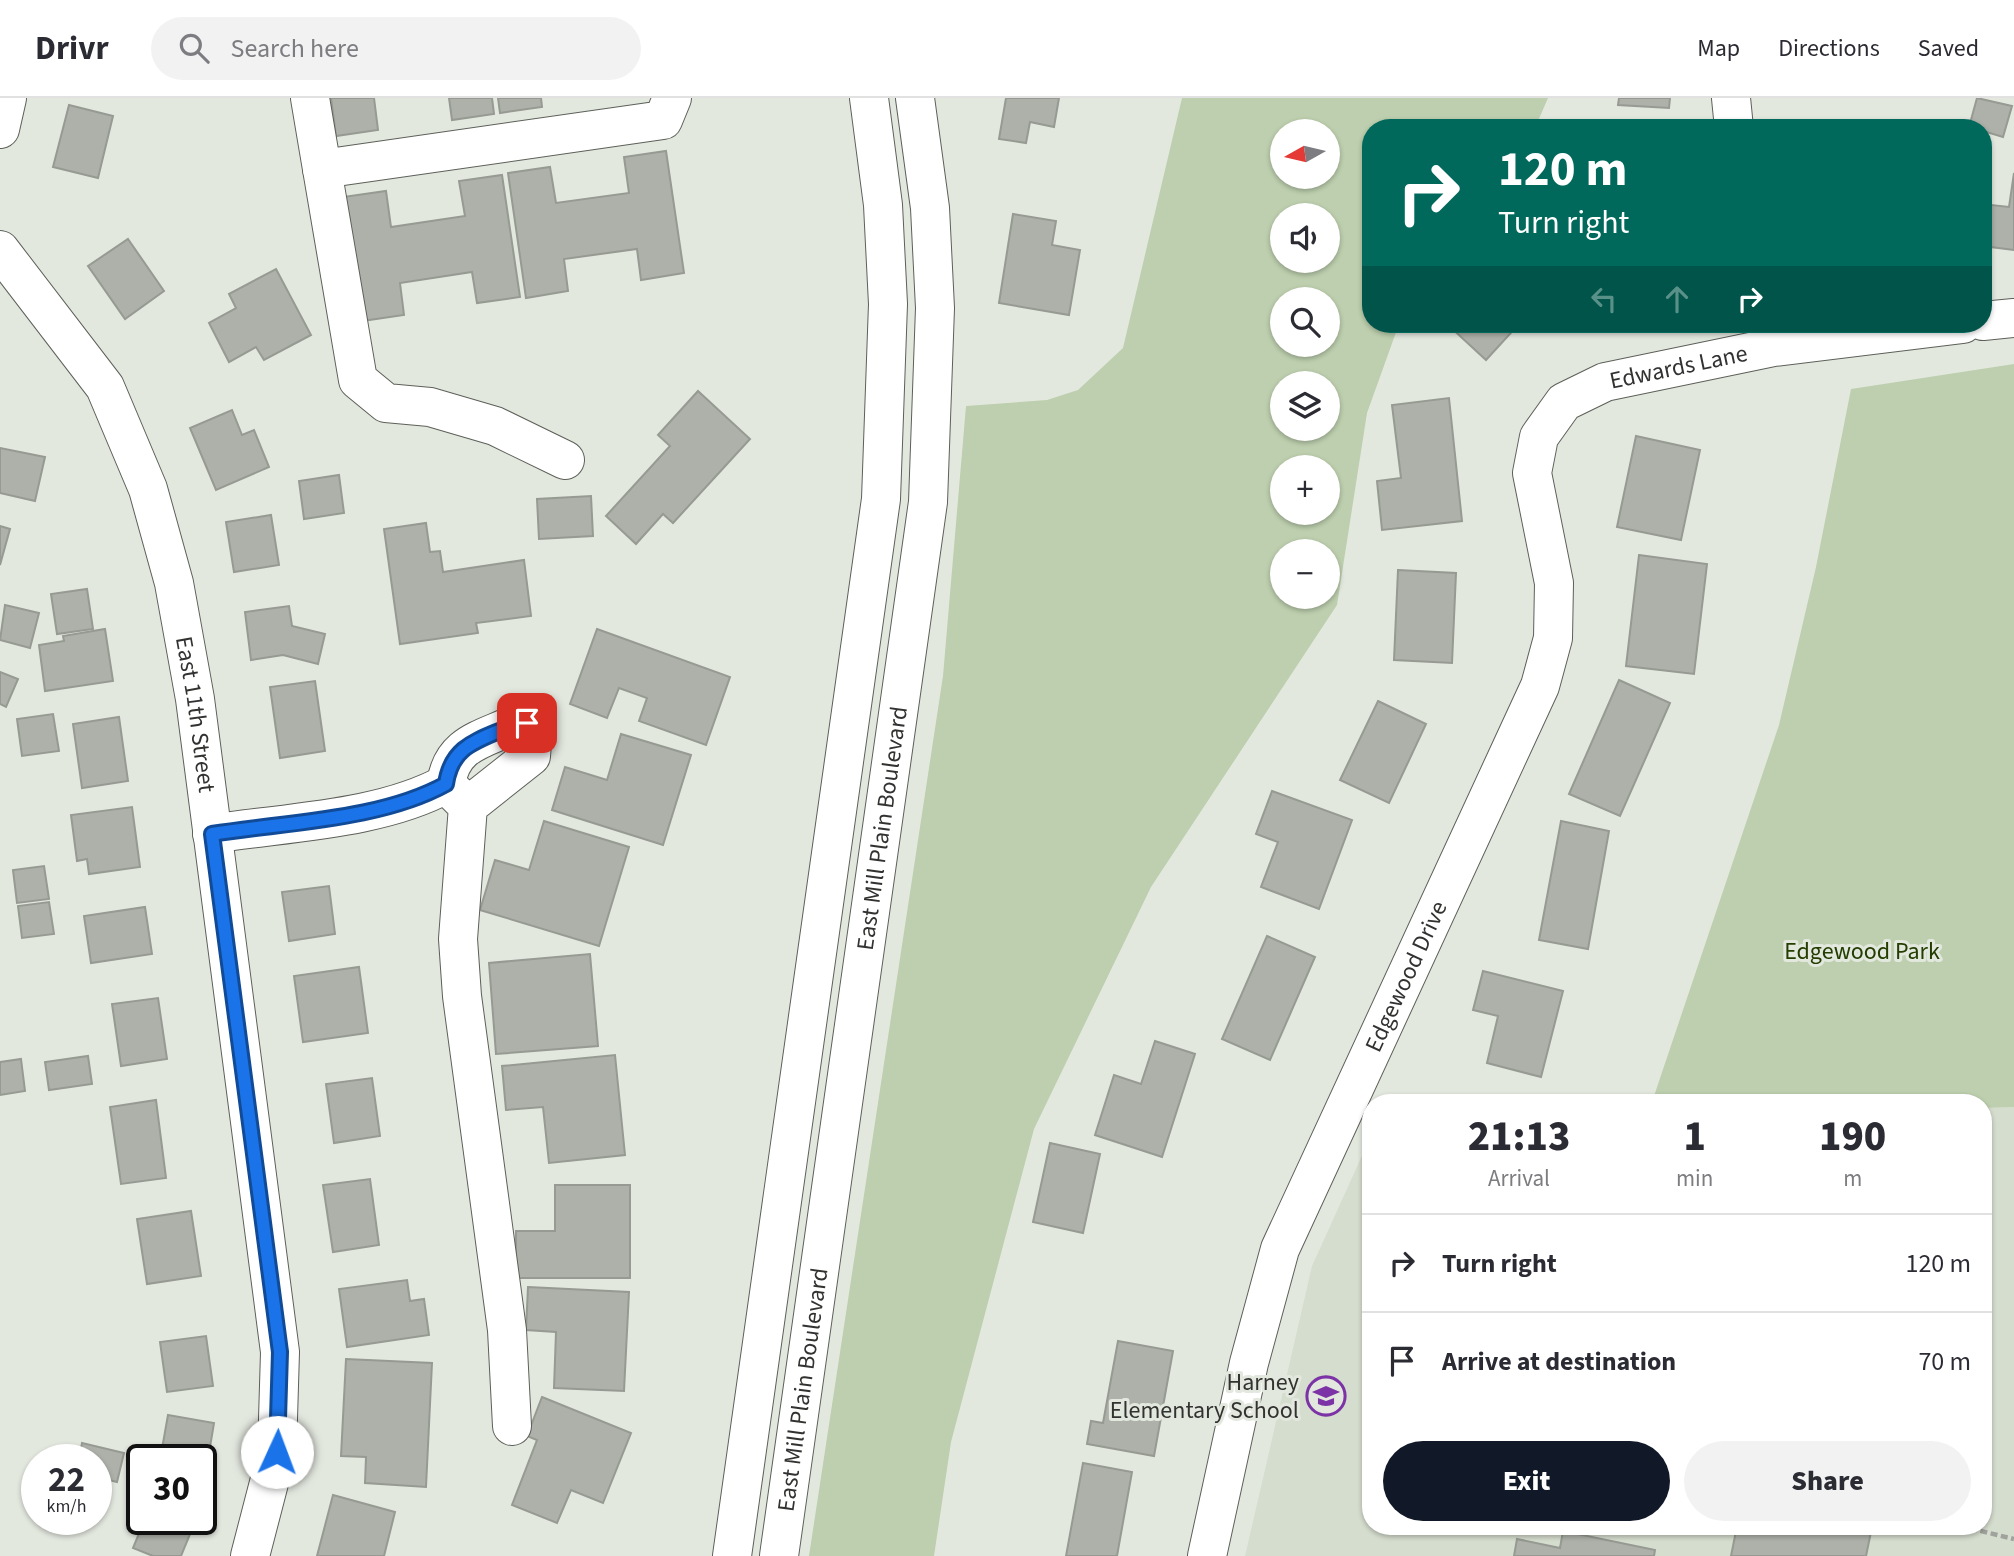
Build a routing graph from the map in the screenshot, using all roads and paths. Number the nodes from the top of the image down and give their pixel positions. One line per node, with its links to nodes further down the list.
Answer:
1 (7, 98): 8 (street)
2 (310, 98): 9 (street)
3 (672, 98): 9 (street)
4 (869, 98): 24 (street, East Mill Plain Boulevard)
5 (915, 98): 25 (street, East Mill Plain Boulevard)
6 (1731, 98): 7 (street)
7 (1733, 119)
8 (0, 129)
9 (322, 169): 16 (street)
10 (0, 250): 17 (street, East 11th Street)
11 (2014, 318): 12 (street)
12 (1992, 320)
13 (1806, 333): 14 (street, Edwards Lane)
14 (1771, 335): 15 (street, Edwards Lane)
15 (1564, 402): 18 (street, Edgewood Drive)
16 (565, 460)
17 (212, 834): 20 (street); 23 (street, East 11th Street)
18 (1367, 1094)
19 (1357, 1118): 26 (street, Edgewood Drive)
20 (512, 1426)
21 (1992, 1534): 22 (path)
22 (2014, 1539)
23 (250, 1556)
24 (732, 1556)
25 (779, 1556)
26 (1208, 1556)

